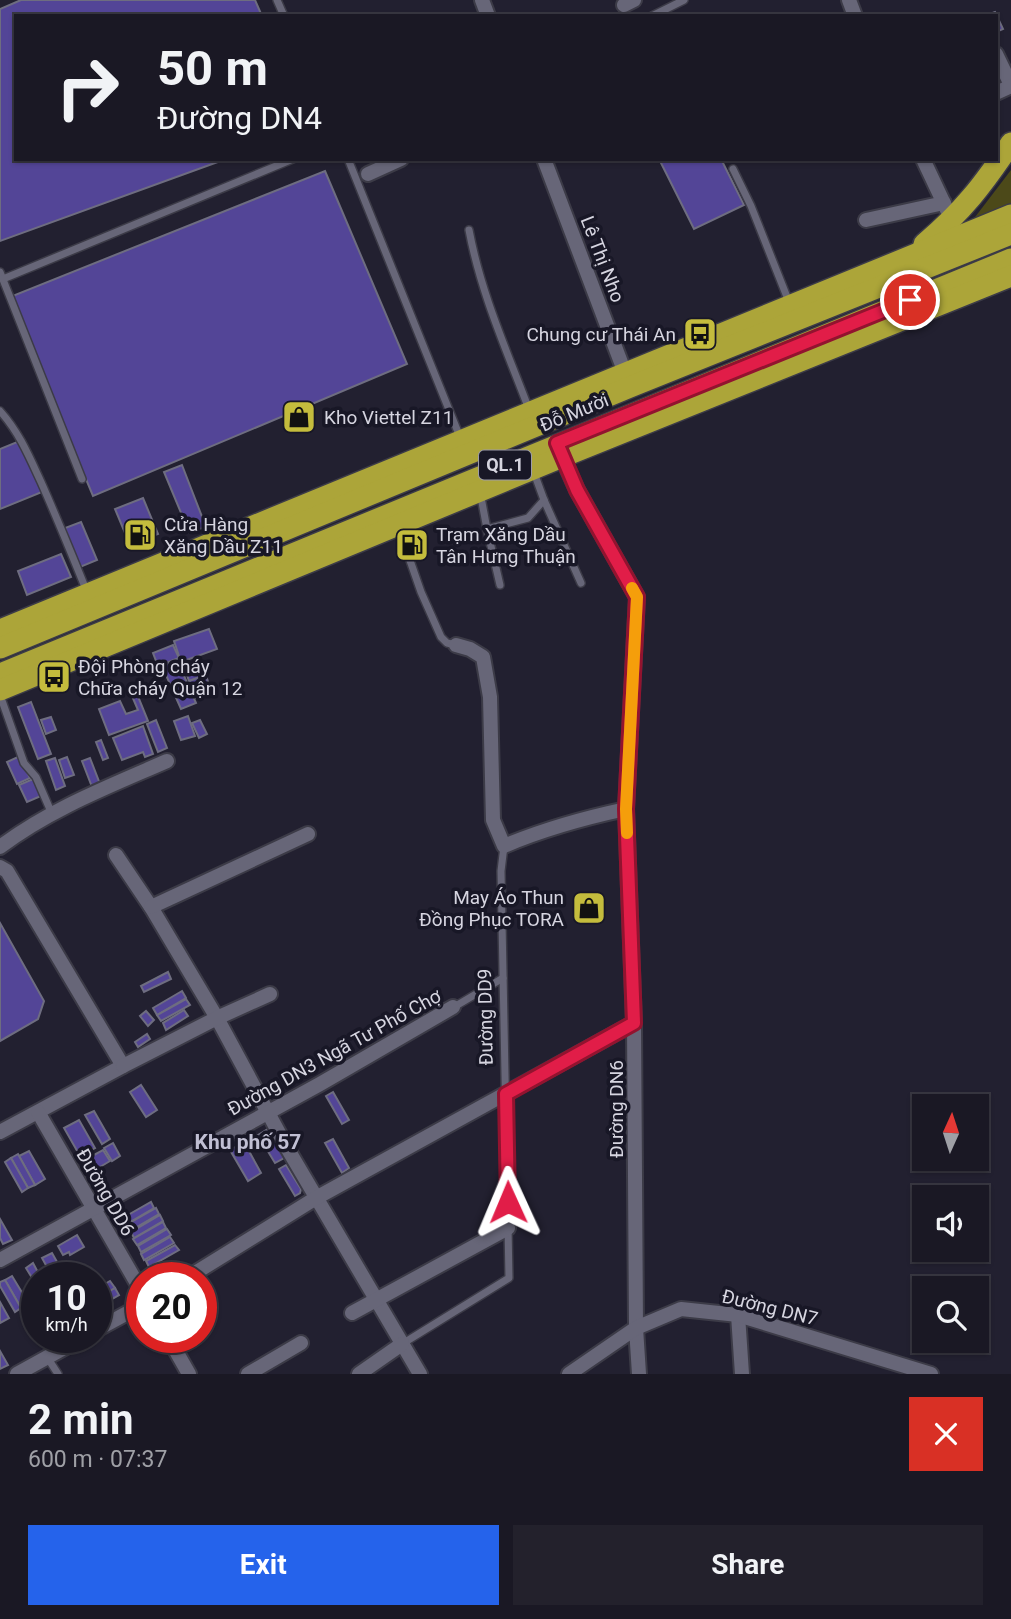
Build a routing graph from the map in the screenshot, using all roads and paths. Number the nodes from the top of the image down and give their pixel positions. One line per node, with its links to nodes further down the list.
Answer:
1 (684, 0): 2 (lane)
2 (656, 14)
3 (998, 58): 4 (street)
4 (1011, 85)
5 (1011, 143): 13 (highway)
6 (288, 161): 21 (lane)
7 (349, 161): 28 (lane)
8 (397, 161): 12 (street)
9 (545, 161): 25 (street, Lê Thị Nho)
10 (924, 161): 13 (street)
11 (733, 169): 24 (lane)
12 (368, 174)
13 (948, 212): 15 (street); 20 (highway)
14 (1011, 215): 20 (highway, Đỗ Mười / QL.1)
15 (866, 220)
16 (469, 230): 27 (lane)
17 (1011, 234): 18 (highway, Đỗ Mười / QL.1)
18 (957, 256): 20 (highway); 23 (highway, Đỗ Mười / QL.1)
19 (1011, 258): 29 (highway, Đỗ Mười / QL.1)
20 (904, 260): 23 (highway); 24 (highway, Đỗ Mười / QL.1)
21 (1, 276): 31 (lane)
22 (1011, 276): 29 (highway, Đỗ Mười / QL.1)
23 (859, 295): 25 (highway, Đỗ Mười / QL.1)
24 (791, 306): 25 (highway, Đỗ Mười / QL.1)
25 (628, 380): 27 (highway, Đỗ Mười / QL.1); 41 (highway, Đỗ Mười / QL.1)
26 (0, 411): 38 (lane)
27 (530, 412): 28 (highway, Đỗ Mười / QL.1)
28 (462, 441): 38 (highway, Đỗ Mười / QL.1)
29 (560, 450): 30 (highway, Đỗ Mười / QL.1); 42 (highway, Đỗ Mười / QL.1); 45 (street, Đường DN6)
30 (533, 469): 32 (highway, Đỗ Mười / QL.1); 33 (lane)
31 (82, 479)
32 (480, 492): 34 (highway, Đỗ Mười / QL.1); 35 (lane)
33 (544, 500): 35 (lane); 36 (lane)
34 (398, 525): 40 (lane); 43 (highway, Đỗ Mười / QL.1)
35 (487, 528): 37 (lane)
36 (581, 583)
37 (500, 585)
38 (88, 593): 39 (highway, Đỗ Mười / QL.1)
39 (0, 630)
40 (456, 645): 48 (street)
41 (0, 648)
42 (0, 674)
43 (0, 693): 46 (lane)
44 (167, 761): 46 (street)
45 (626, 809): 48 (street); 57 (street, Đường DN6)
46 (52, 814): 49 (street)
47 (308, 834): 52 (street)
48 (504, 846): 53 (lane, Đường DD9)
49 (0, 847)
50 (117, 855): 52 (street)
51 (0, 867): 58 (street)
52 (151, 906): 56 (street)
53 (503, 978): 55 (lane, Đường DN3 Ngã Tư Phố Chợ); 59 (lane, Đường DD9)
54 (270, 995): 56 (street)
55 (453, 1007): 61 (street, Đường DN3 Ngã Tư Phố Chợ)
56 (217, 1018): 58 (street); 61 (street)
57 (634, 1023): 59 (street); 72 (street, Đường DN6)
58 (123, 1066): 60 (street)
59 (506, 1094): 63 (street); 65 (lane, Đường DD9)
60 (38, 1112): 62 (street); 64 (street, Đường DD6)
61 (267, 1113): 63 (street); 64 (street, Đường DN3 Ngã Tư Phố Chợ)
62 (0, 1132)
63 (316, 1198): 67 (street); 69 (street)
64 (93, 1208): 66 (street, Đường DN3 Ngã Tư Phố Chợ); 68 (street, Đường DD6)
65 (508, 1228): 69 (street); 74 (lane, Đường DD9)
66 (0, 1260)
67 (213, 1262)
68 (126, 1265)
69 (375, 1298): 70 (street); 74 (street)
70 (352, 1313)
71 (738, 1315): 72 (street, Đường DN7); 86 (street); 87 (street, Đường DN7)
72 (636, 1328): 84 (street, Đường DN7); 85 (street, Đường DN6)
73 (301, 1343): 81 (street)
74 (402, 1344): 82 (street); 83 (street)
75 (54, 1353): 77 (street)
76 (177, 1353): 80 (street)
77 (47, 1357): 78 (street); 79 (lane)
78 (17, 1374)
79 (58, 1374)
80 (189, 1374)
81 (248, 1374)
82 (359, 1374)
83 (419, 1374)
84 (569, 1374)
85 (639, 1374)
86 (742, 1374)
87 (931, 1374)

